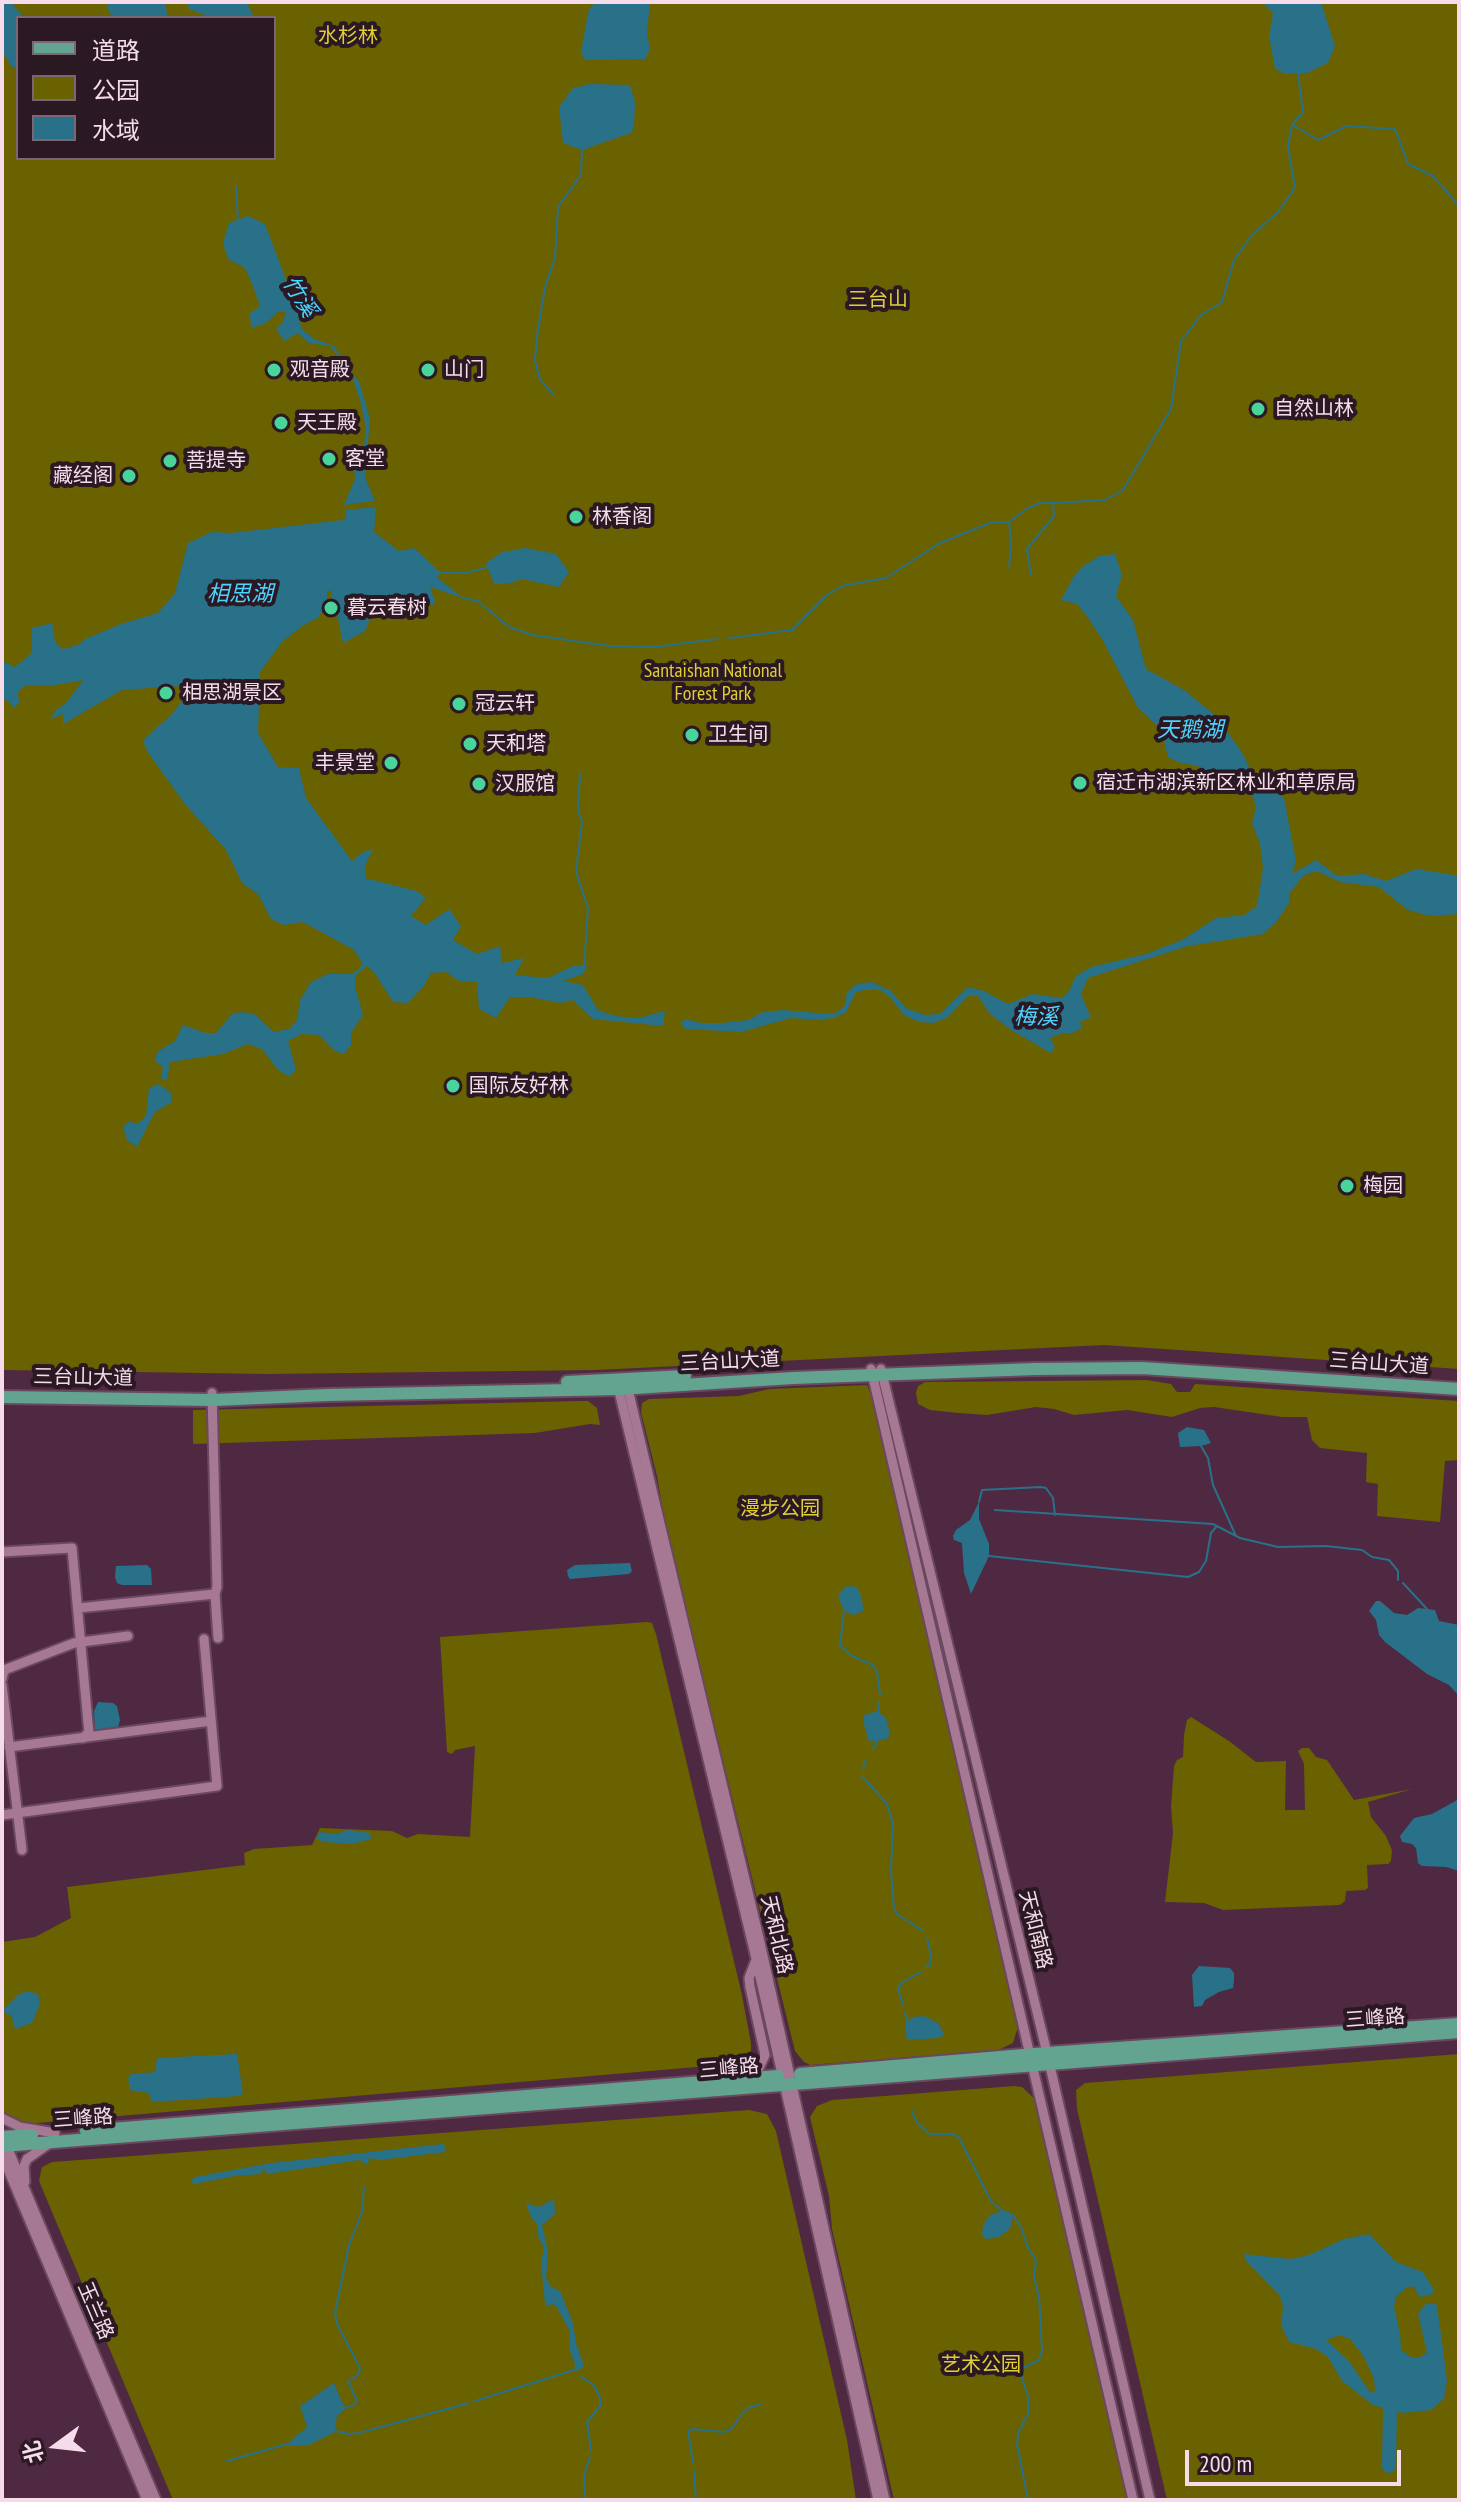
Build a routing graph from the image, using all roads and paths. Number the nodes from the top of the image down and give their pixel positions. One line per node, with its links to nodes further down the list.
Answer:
1 (876, 1372): 2 (main road, 三台山大道); 3 (main road, 三台山大道); 25 (street, 天和南路); 26 (street, 天和南路)
2 (622, 1384): 6 (main road, 三台山大道); 22 (street, 天和北路); 28 (street, 天和北路)
3 (1459, 1386)
4 (2, 1391): 6 (main road, 三台山大道)
5 (2, 1397): 6 (main road, 三台山大道)
6 (212, 1397): 8 (street)
7 (2, 1552): 9 (street)
8 (215, 1594): 9 (street); 11 (street)
9 (78, 1608): 13 (street)
10 (128, 1636): 13 (street)
11 (218, 1638)
12 (204, 1639): 16 (street)
13 (82, 1642): 14 (street); 17 (street)
14 (2, 1679)
15 (2, 1685): 18 (street)
16 (211, 1721): 17 (street); 19 (street)
17 (83, 1738): 18 (street)
18 (9, 1747): 19 (street)
19 (17, 1812): 20 (street); 21 (street)
20 (2, 1815)
21 (22, 1850)
22 (756, 1960): 27 (street); 28 (street, 天和北路)
23 (1459, 2024): 25 (main road, 三峰路)
24 (1459, 2032): 25 (main road, 三峰路)
25 (1048, 2059): 26 (main road, 三峰路); 39 (street, 天和南路)
26 (1031, 2060): 28 (main road, 三峰路); 38 (street, 天和南路)
27 (744, 2079): 28 (main road, 三峰路); 30 (main road, 三峰路)
28 (787, 2080): 30 (main road, 三峰路); 36 (street, 天和北路); 37 (street, 天和北路)
29 (2, 2118): 30 (street)
30 (55, 2137): 31 (main road, 三峰路); 33 (street)
31 (3, 2143): 33 (street, 玉兰路)
32 (2, 2173): 33 (street)
33 (26, 2202): 34 (street, 玉兰路); 35 (street, 玉兰路)
34 (147, 2500)
35 (156, 2500)
36 (878, 2500)
37 (885, 2500)
38 (1133, 2500)
39 (1150, 2500)

